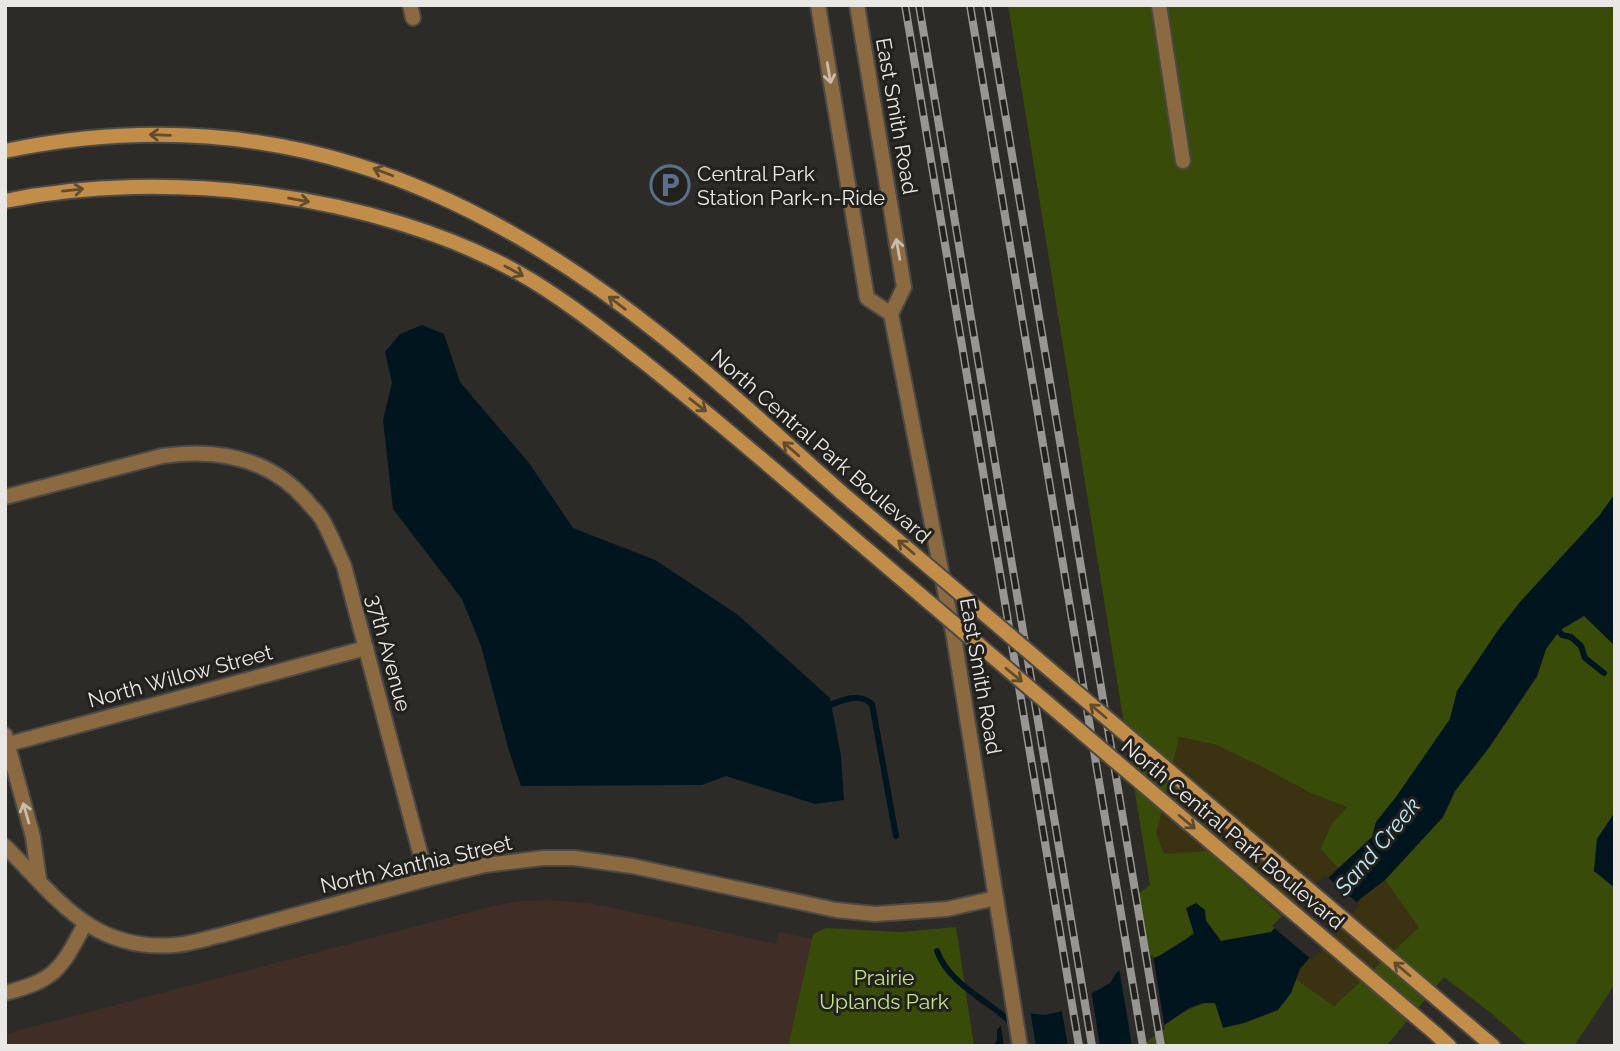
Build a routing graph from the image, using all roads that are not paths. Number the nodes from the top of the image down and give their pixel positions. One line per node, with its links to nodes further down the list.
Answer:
1 (818, 5): 7 (street, one-way to 7)
2 (857, 5): 7 (street, East Smith Road, one-way to 2)
3 (1159, 5): 5 (street)
4 (5, 150): 19 (main road, North Central Park Boulevard, one-way to 4, bridge)
5 (1183, 161)
6 (5, 201): 18 (main road, North Central Park Boulevard, one-way to 18, bridge)
7 (891, 314): 14 (street, East Smith Road)
8 (5, 497): 9 (street, 37th Avenue)
9 (366, 648): 10 (street, North Willow Street); 12 (street, 37th Avenue)
10 (6, 741): 13 (street, one-way to 10)
11 (5, 846): 13 (street, North Xanthia Street)
12 (427, 879): 14 (street, North Xanthia Street); 15 (street, North Xanthia Street)
13 (39, 880): 15 (street, North Xanthia Street)
14 (996, 898): 17 (street, East Smith Road)
15 (85, 924): 16 (street)
16 (5, 993)
17 (1020, 1046)
18 (1449, 1046)
19 (1493, 1046)

